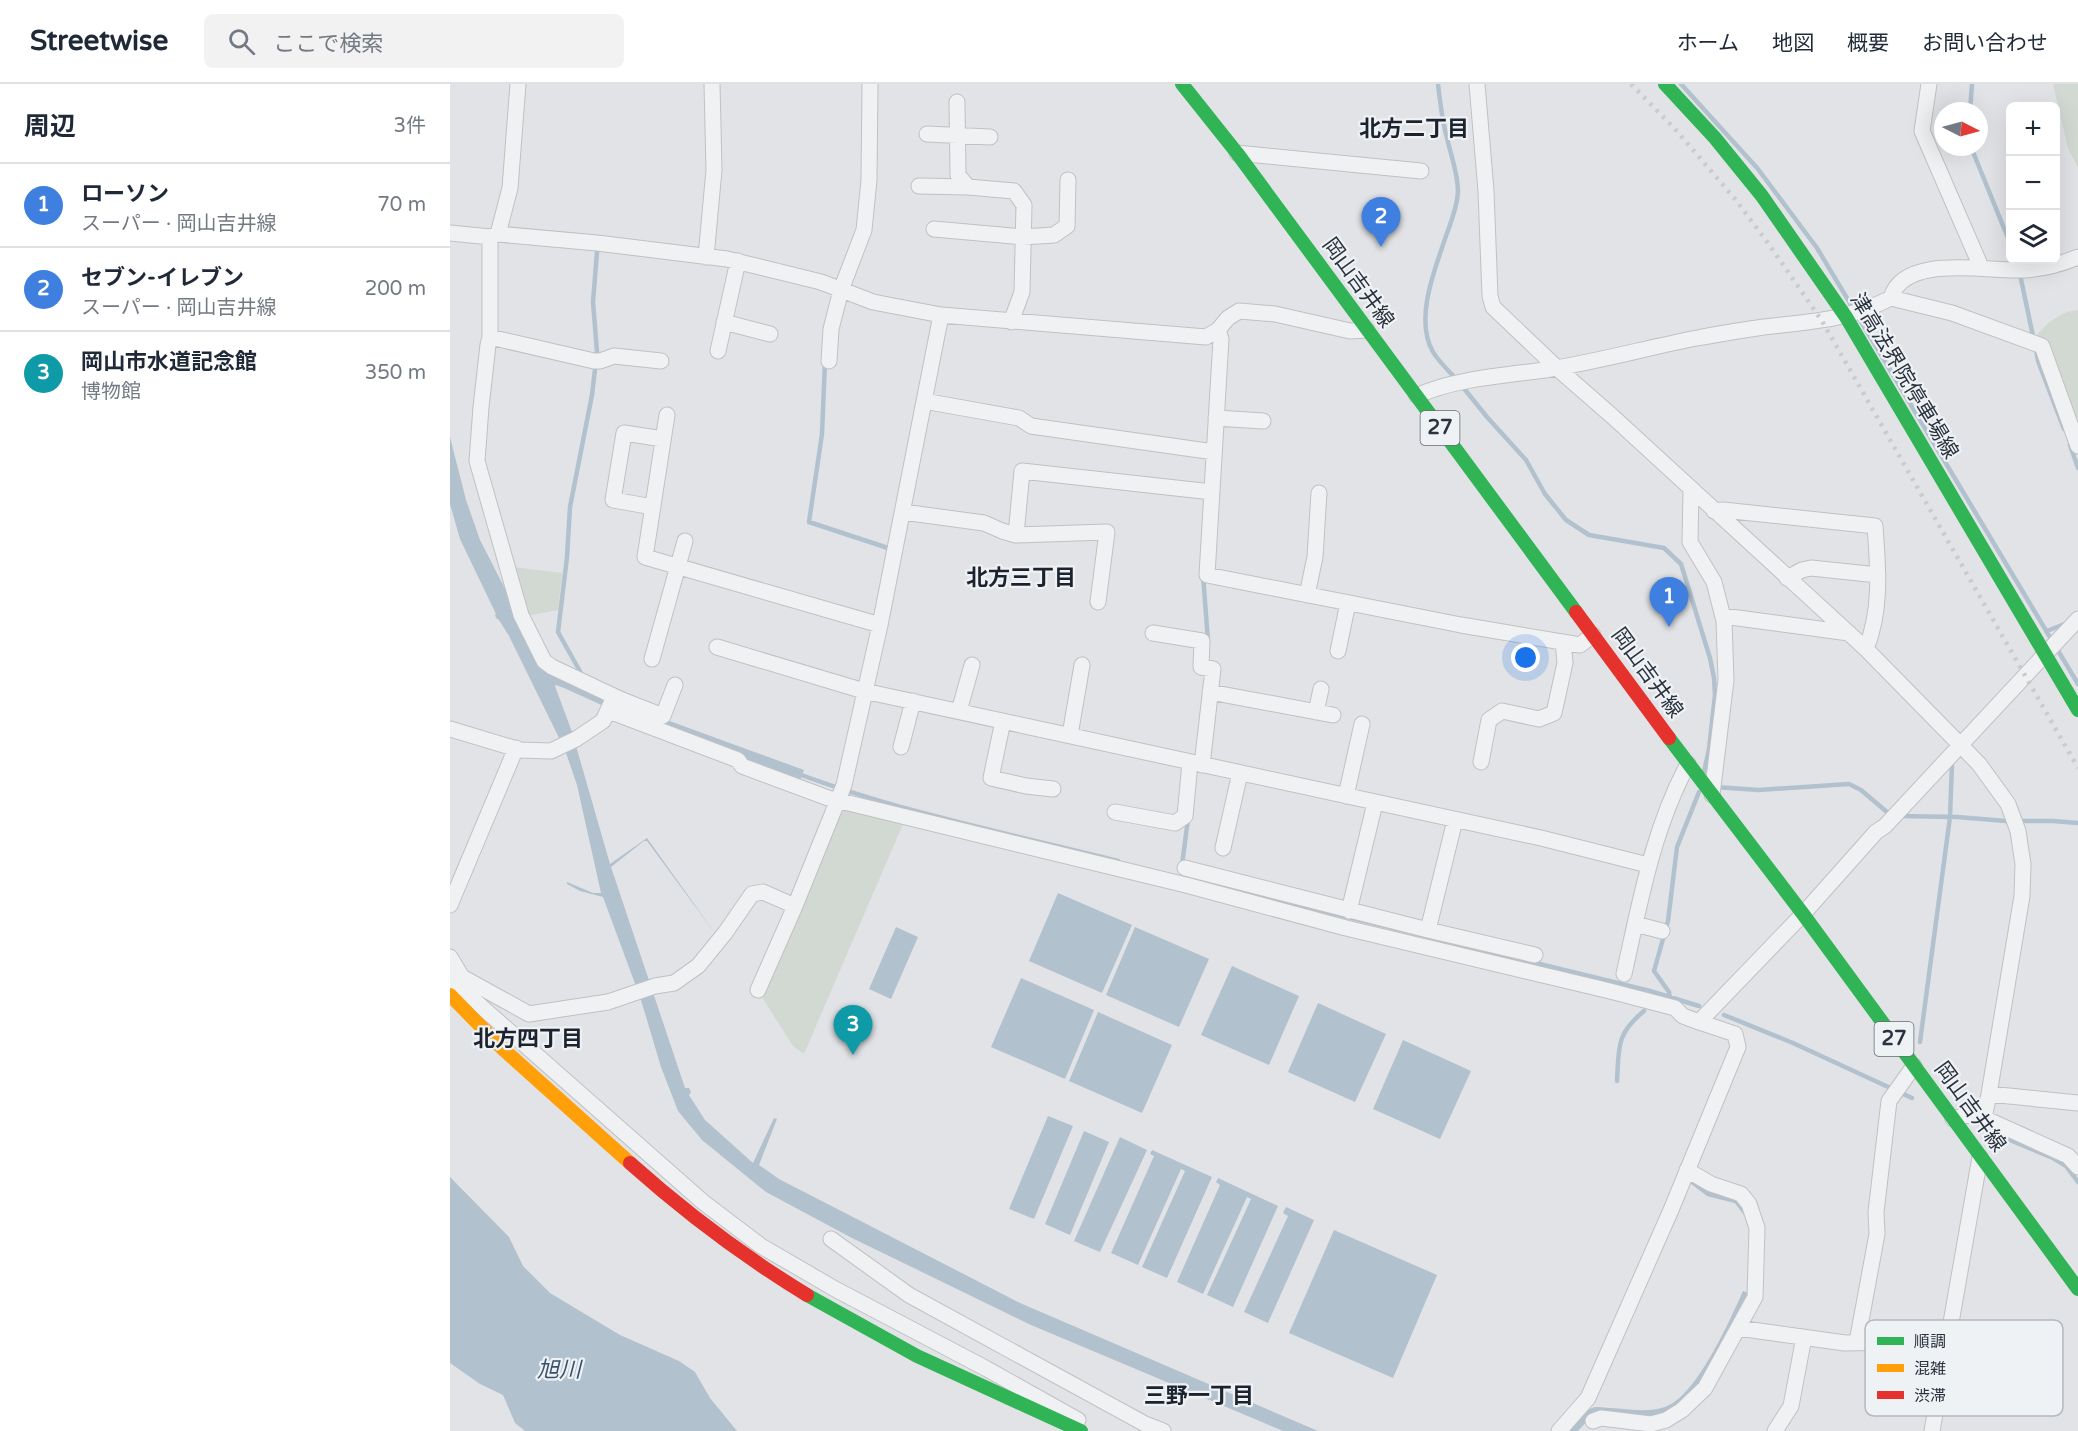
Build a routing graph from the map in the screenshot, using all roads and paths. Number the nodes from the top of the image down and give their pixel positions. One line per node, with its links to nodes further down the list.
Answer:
1 (518, 84): 19 (street)
2 (712, 84): 21 (street)
3 (870, 84): 25 (street)
4 (1182, 84): 12 (main road, 岡山吉井線 / 27)
5 (1477, 84): 38 (street)
6 (1665, 84): 27 (main road, 津高法界院停車場線)
7 (1929, 84): 24 (street)
8 (957, 102): 10 (street)
9 (927, 134): 10 (street)
10 (958, 136): 11 (street); 16 (street)
11 (990, 137)
12 (1237, 153): 13 (street); 32 (main road, 岡山吉井線 / 27)
13 (1421, 171)
14 (1068, 180): 20 (street)
15 (919, 186): 16 (street)
16 (968, 187): 20 (street)
17 (934, 229): 20 (street)
18 (450, 233): 19 (street)
19 (494, 236): 21 (street); 34 (street)
20 (1023, 237): 30 (street)
21 (706, 257): 23 (street)
22 (2078, 257): 24 (street)
23 (738, 261): 25 (street); 29 (street)
24 (1981, 267): 26 (street)
25 (841, 290): 28 (street); 37 (street)
26 (1892, 298): 27 (street); 45 (street)
27 (1854, 314): 38 (street); 69 (main road, 津高法界院停車場線)
28 (941, 315): 30 (street); 40 (street)
29 (724, 322): 33 (street); 35 (street)
30 (1011, 322): 31 (street)
31 (1218, 330): 32 (street); 42 (street)
32 (1367, 330): 39 (main road, 岡山吉井線 / 27)
33 (770, 334)
34 (490, 337): 36 (street); 80 (street)
35 (718, 351)
36 (662, 360)
37 (829, 361)
38 (1557, 368): 39 (street); 47 (street)
39 (1417, 396): 66 (main road, 岡山吉井線 / 27)
40 (924, 401): 46 (street); 52 (street)
41 (667, 415): 44 (street)
42 (1216, 418): 43 (street); 46 (street)
43 (1263, 421)
44 (663, 439): 50 (street); 50 (street)
45 (2078, 446)
46 (1210, 451): 48 (street)
47 (1691, 490): 51 (street); 61 (street)
48 (1208, 492): 53 (street); 58 (street)
49 (1319, 493): 58 (street)
50 (653, 507): 55 (street)
51 (1714, 511): 56 (street); 57 (street)
52 (903, 512): 53 (street); 63 (street)
53 (1016, 535): 59 (street)
54 (685, 541): 55 (street)
55 (679, 567): 63 (street); 72 (street)
56 (1878, 575): 57 (street); 70 (street)
57 (1787, 578): 65 (street)
58 (1307, 595): 60 (street)
59 (1098, 602)
60 (1348, 603): 67 (street); 71 (street)
61 (1723, 616): 65 (street); 97 (street)
62 (2078, 619): 69 (street)
63 (875, 624): 77 (street)
64 (1153, 633): 78 (street)
65 (1849, 633): 70 (street)
66 (1593, 635): 67 (street); 94 (main road, 岡山吉井線 / 27)
67 (1563, 642): 92 (street)
68 (717, 647): 77 (street)
69 (2051, 648): 81 (main road, 津高法界院停車場線); 89 (street)
70 (1866, 649): 89 (street)
71 (1338, 651)
72 (652, 659)
73 (972, 664): 82 (street)
74 (1082, 665): 88 (street)
75 (675, 685): 80 (street)
76 (1321, 689): 83 (street)
77 (860, 690): 79 (street); 98 (street)
78 (1210, 692): 83 (street); 93 (street)
79 (913, 701): 82 (street); 90 (street)
80 (612, 704): 91 (street); 98 (street)
81 (2078, 710)
82 (959, 711): 85 (street)
83 (1316, 712): 84 (street)
84 (1332, 715)
85 (1003, 721): 88 (street); 96 (street)
86 (1362, 724): 99 (street)
87 (450, 729): 91 (street)
88 (1070, 735): 93 (street)
89 (1960, 744): 110 (street); 121 (street)
90 (901, 747)
91 (516, 748): 107 (street)
92 (1481, 762)
93 (1196, 764): 95 (street); 101 (street)
94 (1692, 769): 97 (main road, 岡山吉井線 / 27); 104 (street)
95 (1240, 773): 99 (street); 103 (street)
96 (1053, 789)
97 (1711, 790): 110 (main road, 岡山吉井線 / 27)
98 (841, 793): 106 (street); 108 (street)
99 (1346, 796): 100 (street)
100 (1376, 803): 102 (street); 109 (street)
101 (1115, 812)
102 (1455, 820): 104 (street); 112 (street)
103 (1223, 848)
104 (1648, 865): 111 (street)
105 (1185, 868): 106 (street)
106 (1220, 886): 109 (street); 119 (street)
107 (450, 905)
108 (795, 906): 117 (street); 118 (street)
109 (1350, 911): 112 (street)
110 (1803, 914): 119 (street); 120 (main road, 岡山吉井線 / 27)
111 (1635, 924): 113 (street); 116 (street)
112 (1428, 930): 114 (street)
113 (1662, 931)
114 (1535, 955)
115 (450, 957): 117 (street)
116 (1624, 974)
117 (454, 984): 138 (street); 138 (main road)
118 (758, 990)
119 (1699, 1022): 127 (street)
120 (1914, 1066): 124 (main road, 岡山吉井線 / 27); 133 (street)
121 (1989, 1094): 122 (street); 123 (street)
122 (2078, 1103)
123 (1984, 1118): 124 (street); 126 (street)
124 (1953, 1119): 125 (main road, 岡山吉井線 / 27)
125 (1980, 1157): 129 (main road, 岡山吉井線 / 27); 130 (street)
126 (2078, 1167)
127 (1687, 1170): 131 (street); 135 (street)
128 (831, 1239): 139 (street)
129 (2078, 1289)
130 (1952, 1320)
131 (1738, 1329): 132 (street); 137 (street)
132 (1804, 1337): 133 (street); 141 (street)
133 (1857, 1342): 134 (street)
134 (1865, 1342)
135 (1586, 1400): 137 (street); 140 (street)
136 (1935, 1416): 142 (street)
137 (1587, 1426)
138 (1082, 1431)
139 (1163, 1431)
140 (1559, 1431)
141 (1775, 1431)
142 (1932, 1431)

